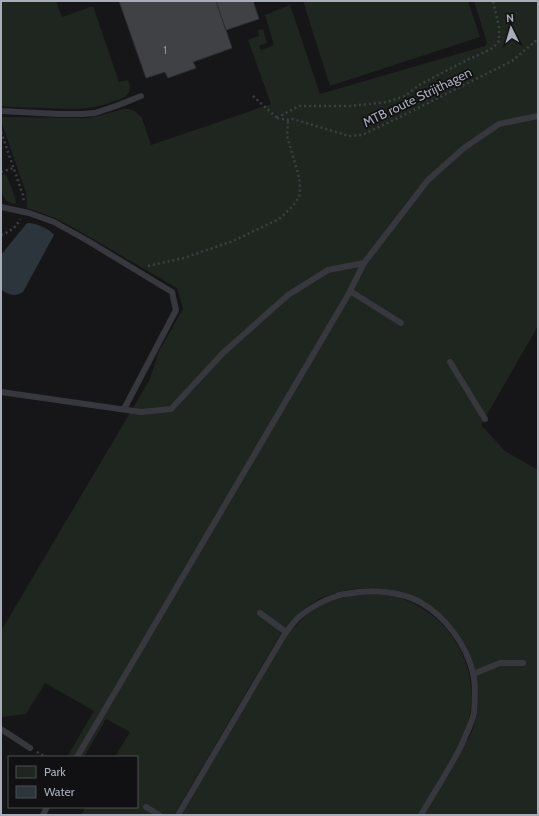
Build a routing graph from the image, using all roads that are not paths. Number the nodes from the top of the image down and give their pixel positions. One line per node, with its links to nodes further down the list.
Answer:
1 (141, 96): 2 (lane)
2 (1, 111)
3 (538, 116): 5 (lane)
4 (1, 207): 10 (lane)
5 (364, 263): 6 (lane); 10 (lane)
6 (350, 291): 7 (lane); 18 (lane)
7 (400, 323)
8 (450, 362): 11 (lane)
9 (1, 392): 10 (lane)
10 (124, 409)
11 (485, 419)
12 (260, 613): 13 (lane)
13 (286, 632): 15 (lane); 21 (lane)
14 (523, 663): 15 (lane)
15 (473, 674): 22 (lane)
16 (1, 729): 17 (lane)
17 (30, 748)
18 (78, 756)
19 (146, 807): 20 (lane)
20 (159, 815)
21 (178, 815)
22 (421, 815)

